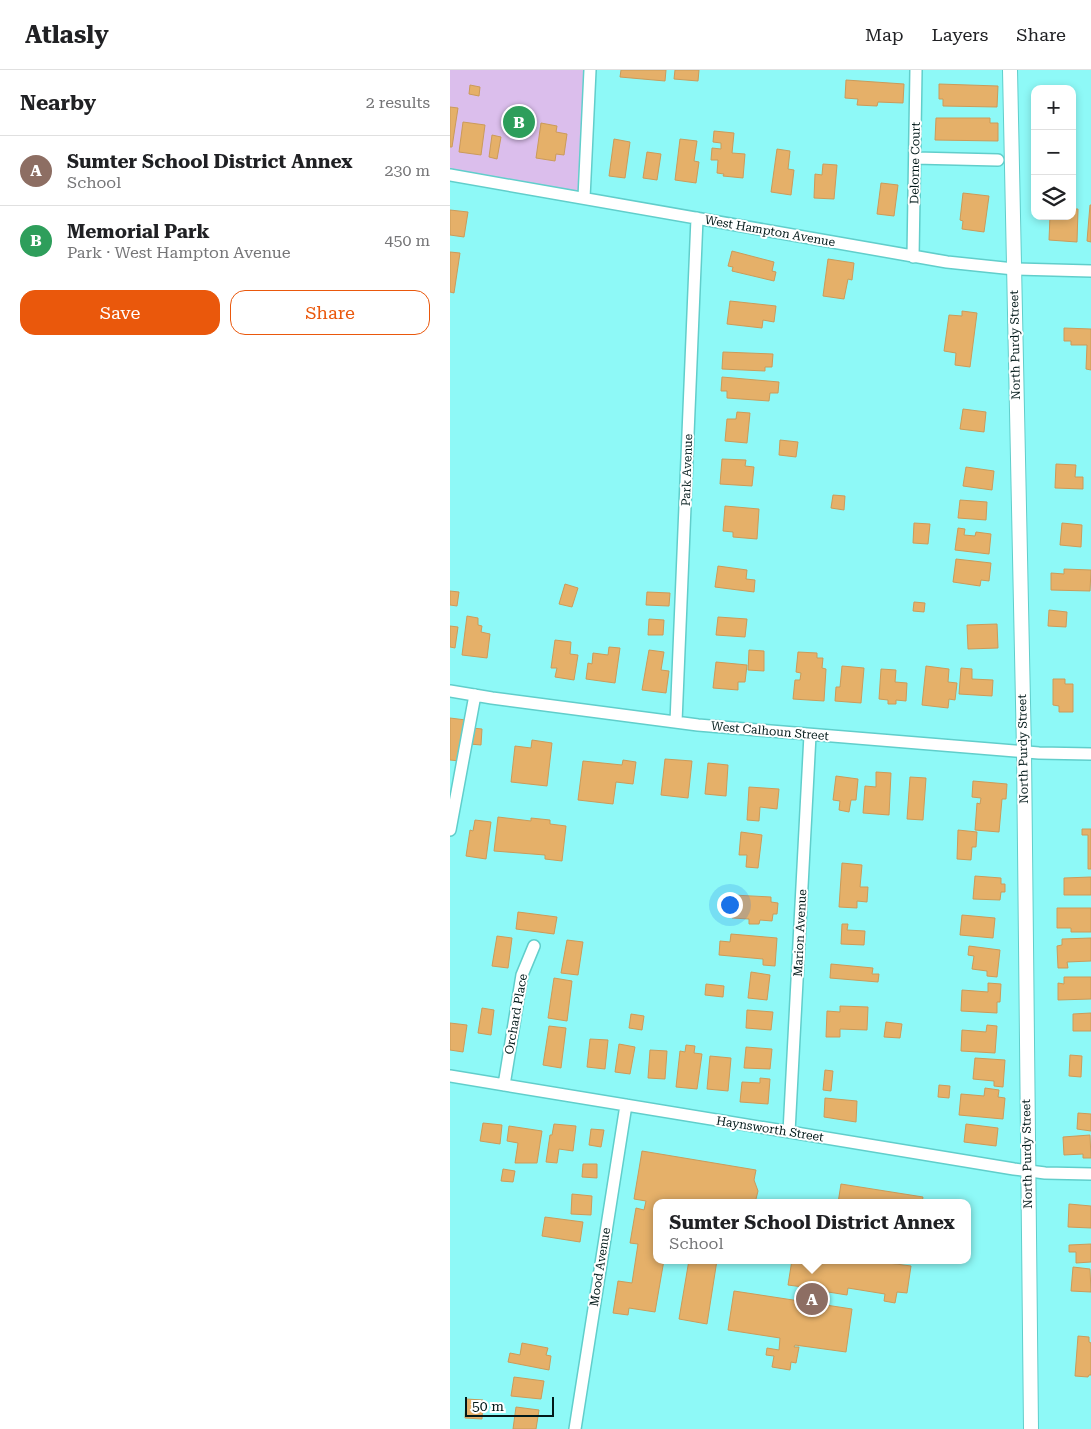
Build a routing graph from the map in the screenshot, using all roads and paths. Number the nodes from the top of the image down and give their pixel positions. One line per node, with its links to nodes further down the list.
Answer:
1 (590, 70): 7 (street)
2 (916, 70): 4 (street, Delorne Court)
3 (1010, 70): 10 (street, North Purdy Street)
4 (915, 158): 5 (street); 9 (street, Delorne Court)
5 (998, 160)
6 (450, 175): 7 (street, West Hampton Avenue)
7 (584, 198): 8 (street, West Hampton Avenue)
8 (698, 218): 9 (street, West Hampton Avenue); 14 (street, Park Avenue)
9 (913, 257): 10 (street, West Hampton Avenue)
10 (1014, 269): 11 (street, West Hampton Avenue); 16 (street, North Purdy Street)
11 (1091, 271)
12 (450, 691): 13 (street, West Calhoun Street)
13 (475, 696): 14 (street, West Calhoun Street); 18 (street)
14 (676, 722): 15 (street, West Calhoun Street)
15 (810, 734): 16 (street, West Calhoun Street); 23 (street, Marion Avenue)
16 (1024, 751): 17 (street, West Calhoun Street); 24 (street, North Purdy Street)
17 (1091, 754)
18 (450, 830)
19 (534, 946): 21 (street, Orchard Place)
20 (450, 1076): 21 (street, Haynsworth Street)
21 (504, 1085): 22 (street, Haynsworth Street)
22 (626, 1105): 23 (street, Haynsworth Street); 26 (street, Mood Avenue)
23 (789, 1132): 24 (street, Haynsworth Street)
24 (1027, 1170): 25 (street, Haynsworth Street); 27 (street, North Purdy Street)
25 (1091, 1174)
26 (575, 1429)
27 (1031, 1429)

